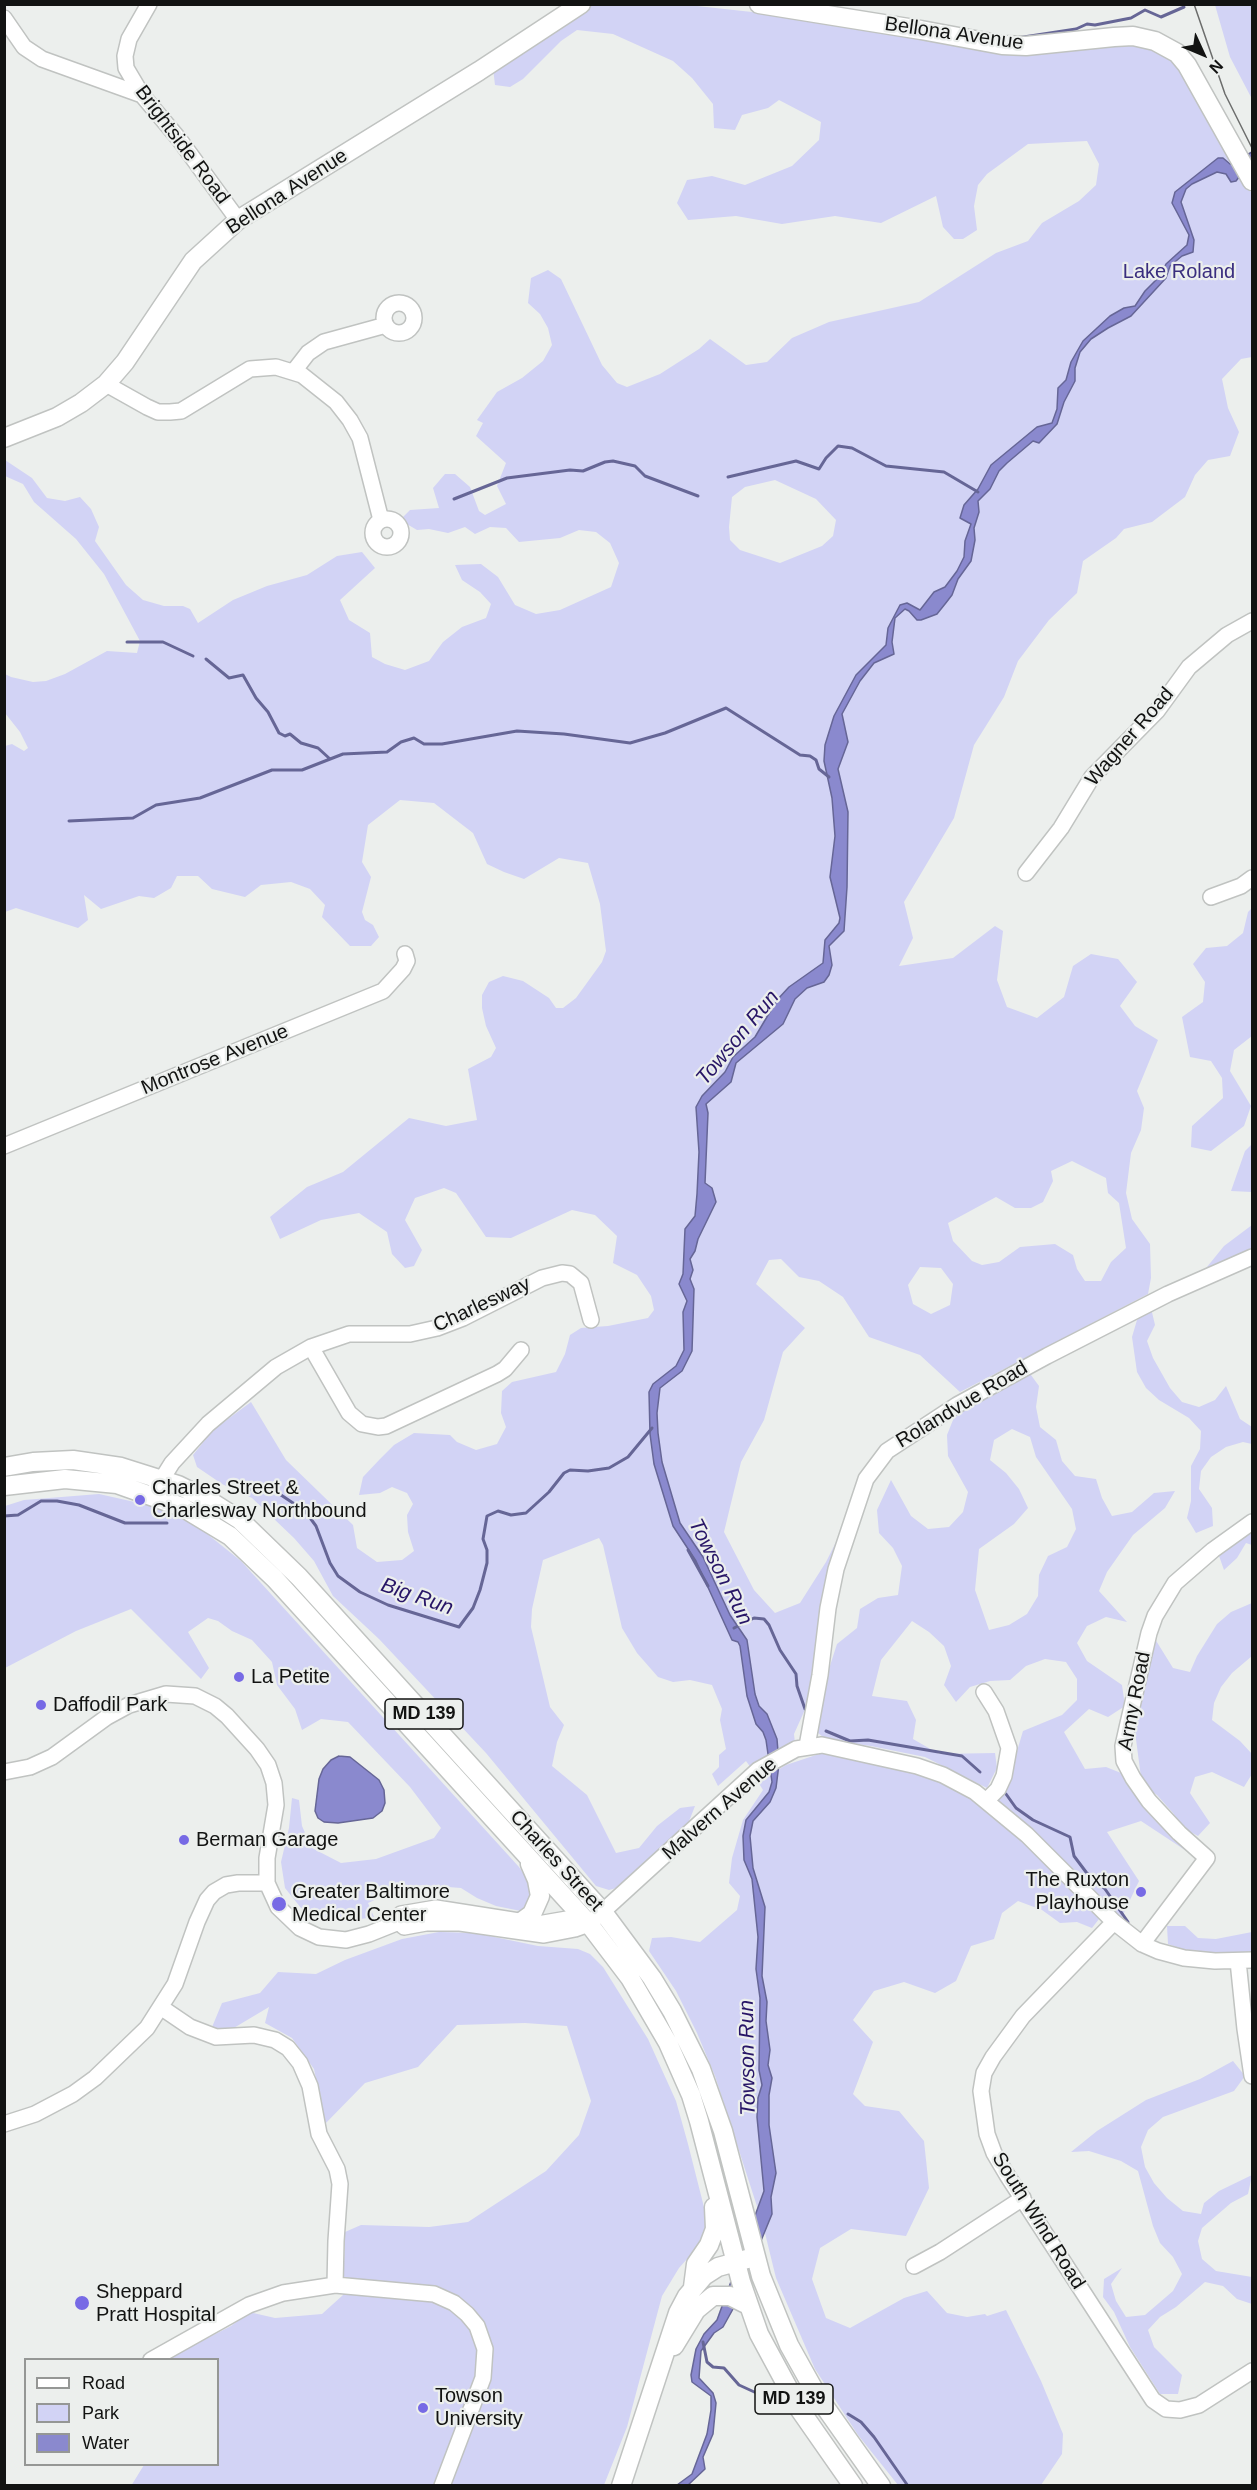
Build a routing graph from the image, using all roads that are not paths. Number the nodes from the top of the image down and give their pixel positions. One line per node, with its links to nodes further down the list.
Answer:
1 (149, 4): 5 (street, Brightside Road)
2 (580, 4): 7 (main road, Bellona Avenue)
3 (759, 4): 6 (main road, Bellona Avenue)
4 (4, 18): 5 (street)
5 (141, 95): 7 (street, Brightside Road)
6 (1252, 181)
7 (238, 220): 10 (main road, Bellona Avenue)
8 (386, 325): 9 (street)
9 (294, 371): 10 (street); 12 (street)
10 (106, 384): 11 (main road, Bellona Avenue)
11 (4, 438)
12 (381, 520)
13 (1252, 621): 14 (street, Wagner Road)
14 (1026, 873)
15 (1252, 878): 16 (street)
16 (1211, 897)
17 (405, 954): 18 (street, Montrose Avenue)
18 (4, 1146)
19 (1252, 1257): 29 (street, Rolandvue Road)
20 (591, 1320): 21 (street, Charlesway)
21 (311, 1347): 22 (street); 24 (street, Charlesway)
22 (521, 1350)
23 (4, 1467): 24 (main road, Charles Street / MD 139)
24 (160, 1478): 26 (street, Charlesway); 34 (main road, Charles Street / MD 139)
25 (4, 1486): 26 (main road, Charles Street / MD 139)
26 (152, 1495): 32 (main road, Charles Street / MD 139)
27 (1252, 1522): 38 (street, Army Road)
28 (984, 1692): 31 (street)
29 (807, 1746): 31 (street, Malvern Avenue); 34 (street, Malvern Avenue)
30 (4, 1772): 33 (street)
31 (987, 1800): 37 (street, Malvern Avenue)
32 (525, 1854): 34 (main road, Charles Street / MD 139); 36 (main road)
33 (267, 1883): 35 (street); 40 (street)
34 (596, 1918): 35 (street); 36 (street); 43 (main road, Charles Street / MD 139); 45 (main road, Charles Street / MD 139)
35 (399, 1922): 36 (street)
36 (521, 1922)
37 (1114, 1922): 38 (street, Malvern Avenue); 44 (street, South Wind Road)
38 (1142, 1944): 39 (street, Malvern Avenue)
39 (1245, 1961): 41 (street)
40 (162, 2008): 42 (street); 48 (street)
41 (1252, 2076)
42 (4, 2124)
43 (715, 2184): 46 (main road, Charles Street / MD 139); 49 (main road)
44 (1023, 2198): 47 (street); 53 (street, South Wind Road)
45 (756, 2257): 46 (main road); 57 (main road, Charles Street / MD 139)
46 (735, 2262): 49 (main road); 50 (main road, Charles Street / MD 139)
47 (914, 2266)
48 (336, 2284): 51 (street); 54 (street)
49 (693, 2287): 52 (main road)
50 (748, 2305): 52 (main road); 56 (main road, Charles Street / MD 139)
51 (155, 2358)
52 (658, 2370): 55 (main road)
53 (1252, 2371)
54 (442, 2486)
55 (621, 2486)
56 (853, 2486)
57 (881, 2486)

